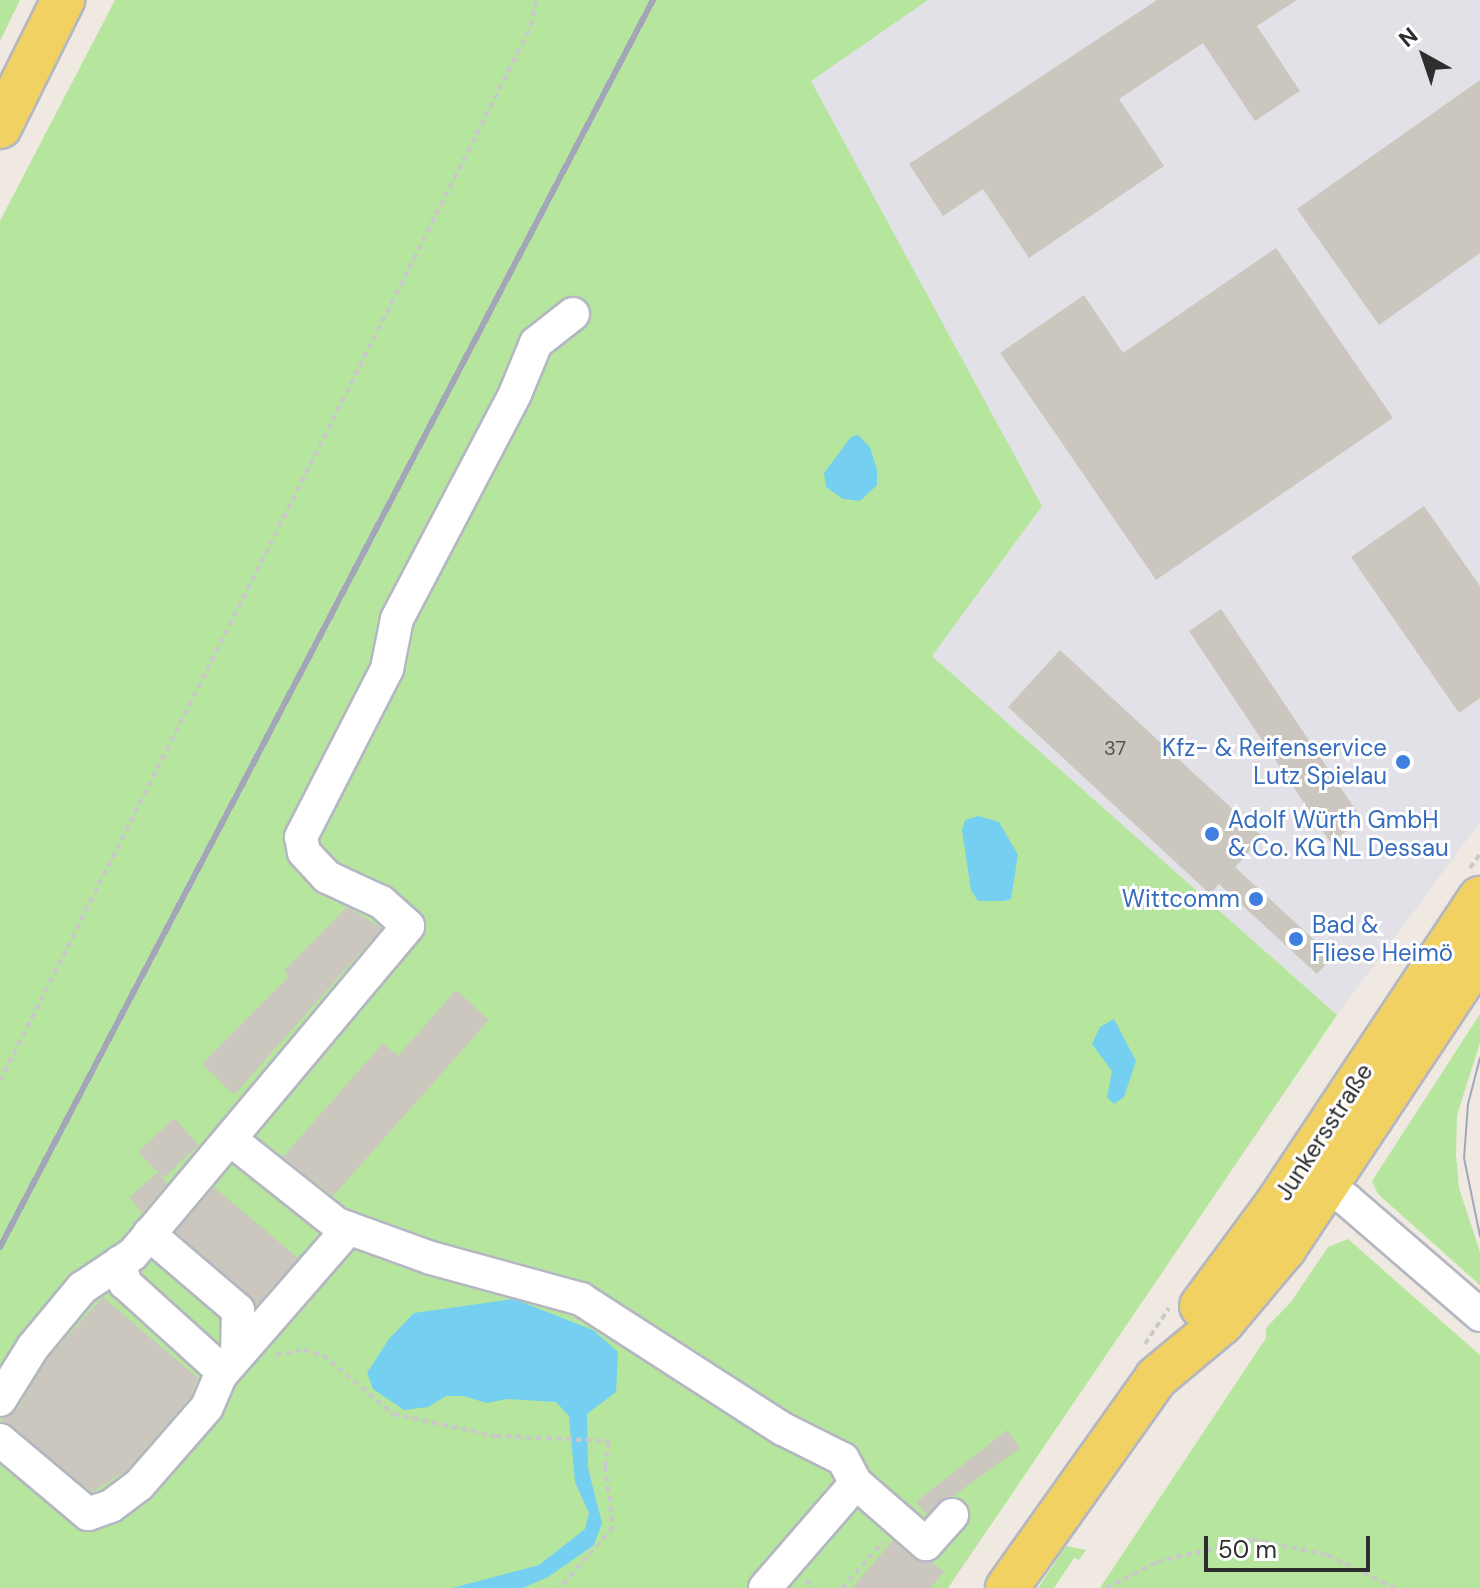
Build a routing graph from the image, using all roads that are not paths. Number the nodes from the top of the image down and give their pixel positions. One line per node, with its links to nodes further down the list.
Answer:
1 (63, 0): 2 (main road)
2 (0, 127)
3 (573, 314): 6 (street)
4 (1480, 898): 7 (main road, Junkersstraße)
5 (1480, 954): 7 (main road, Junkersstraße)
6 (230, 1139): 8 (street); 9 (street)
7 (1314, 1177): 11 (street); 18 (main road, Junkersstraße)
8 (349, 1228): 12 (street); 15 (street)
9 (149, 1234): 10 (street); 12 (street)
10 (120, 1262): 12 (street); 13 (street)
11 (1480, 1315)
12 (230, 1364): 14 (street)
13 (0, 1400)
14 (0, 1440)
15 (856, 1483): 16 (street); 17 (street)
16 (952, 1515)
17 (765, 1588)
18 (1007, 1588)

